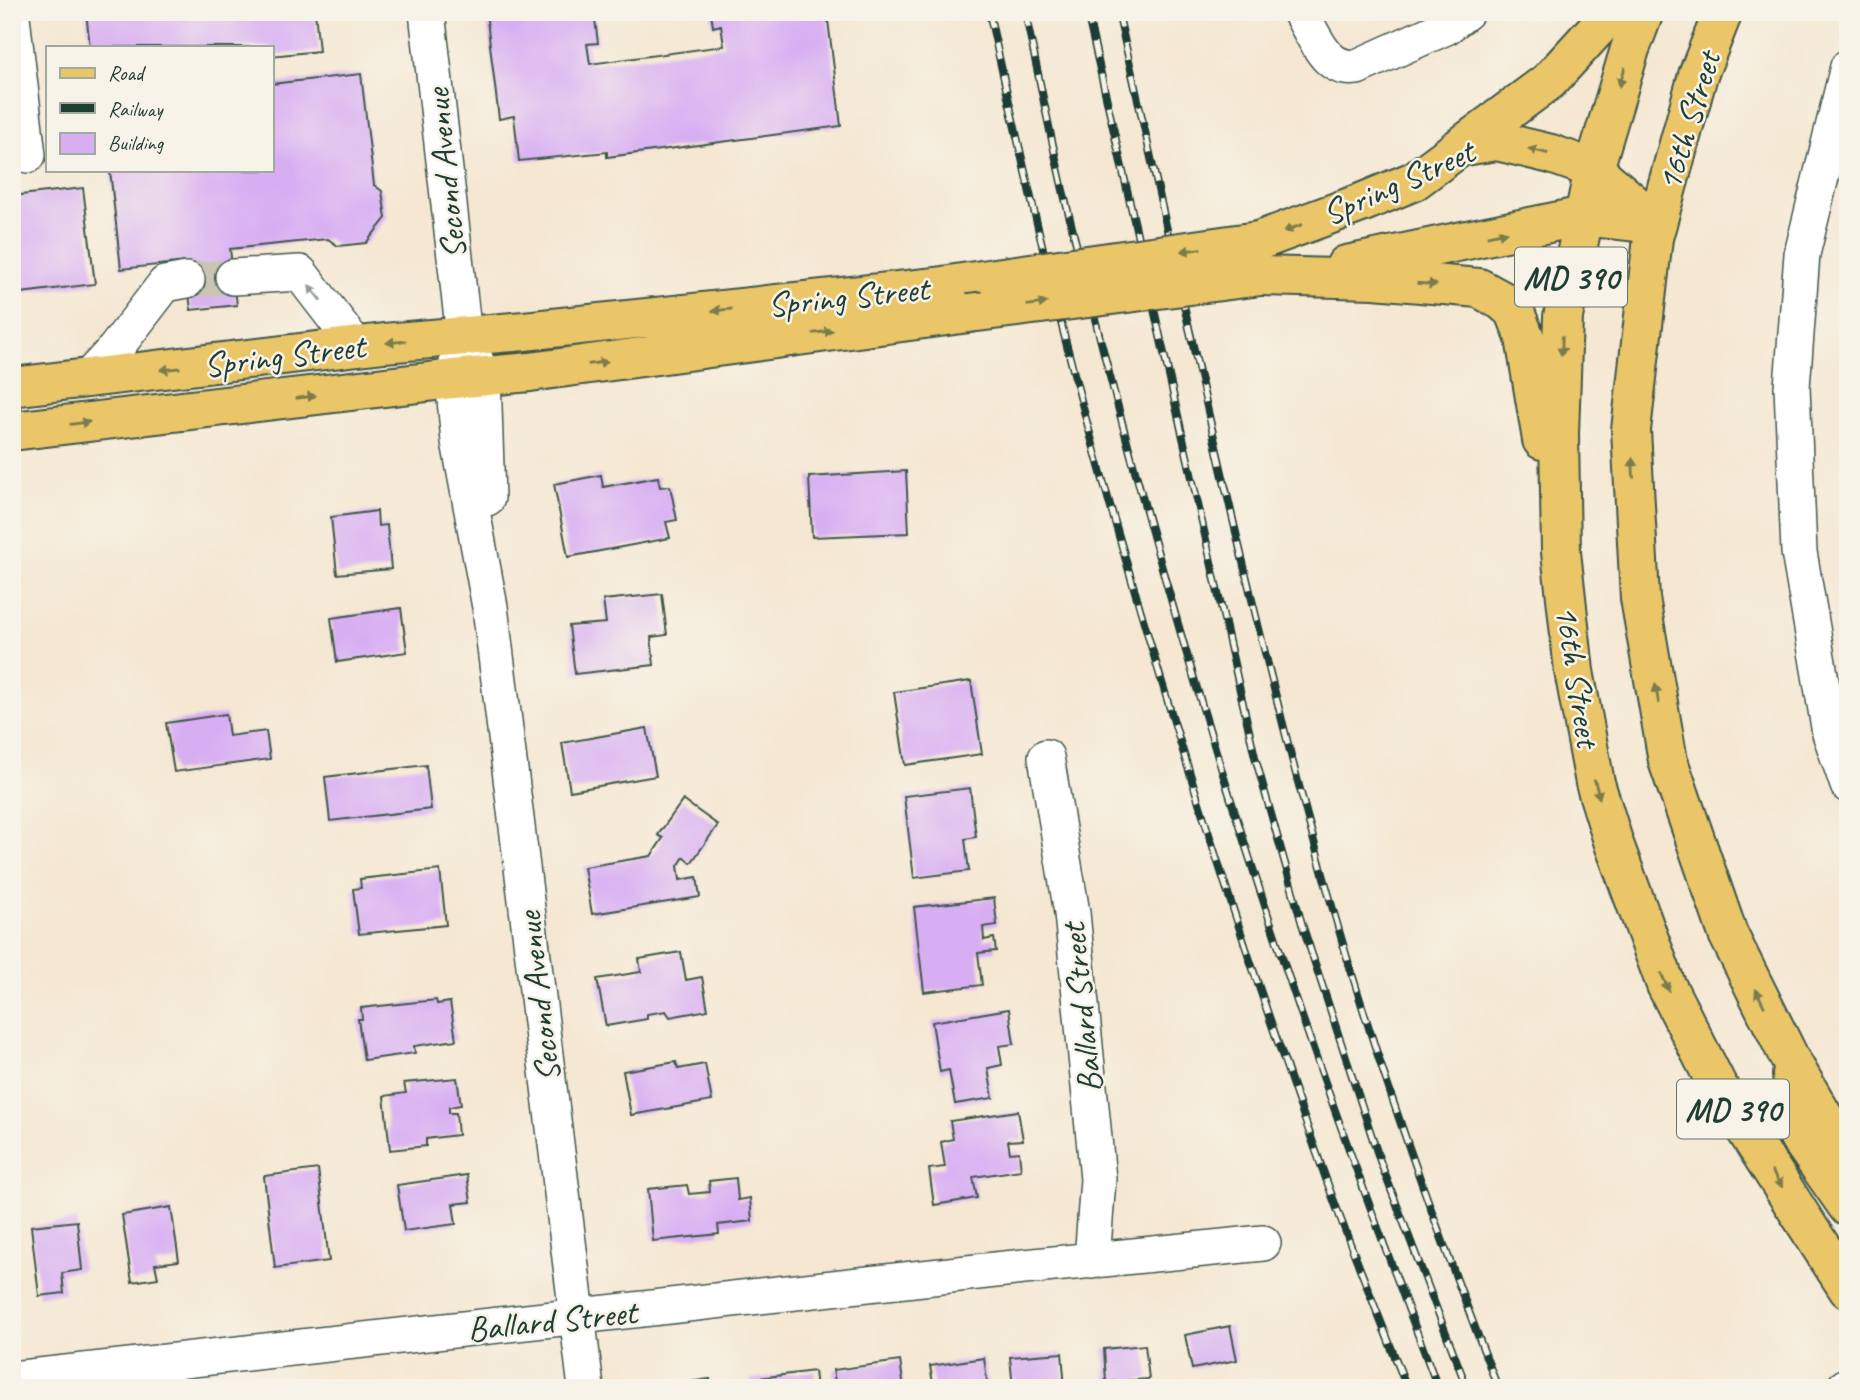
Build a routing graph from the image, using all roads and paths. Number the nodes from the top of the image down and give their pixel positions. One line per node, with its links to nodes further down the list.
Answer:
1 (427, 12): 18 (street, Second Avenue)
2 (1300, 12): 3 (street)
3 (1465, 12)
4 (1612, 12): 9 (main road)
5 (1644, 12): 11 (main road, 16th Street / MD 390, one-way to 11)
6 (1724, 12): 13 (main road, 16th Street / MD 390)
7 (12, 17): 10 (street)
8 (1848, 67): 26 (street)
9 (1464, 146): 11 (main road, Spring Street, one-way to 9); 14 (main road, Spring Street, one-way to 14)
10 (28, 155)
11 (1594, 169): 12 (main road, 16th Street / MD 390); 13 (main road, Spring Street)
12 (1583, 216): 13 (main road, Spring Street); 14 (main road, Spring Street, one-way to 12); 24 (main road, 16th Street / MD 390, one-way to 24)
13 (1657, 224): 27 (main road, 16th Street / MD 390, one-way to 13)
14 (1259, 258): 17 (main road, Spring Street, bridge); 24 (main road, one-way to 24)
15 (233, 278): 19 (street, one-way to 15)
16 (187, 279): 20 (street)
17 (939, 301): 18 (main road, Spring Street, one-way to 18); 21 (main road, Spring Street, one-way to 17)
18 (464, 336): 19 (main road, Spring Street, one-way to 19); 21 (street, Second Avenue)
19 (357, 347): 20 (main road, Spring Street, one-way to 20)
20 (88, 378): 22 (main road, Spring Street)
21 (468, 378): 23 (main road, Spring Street, one-way to 21); 33 (street, Second Avenue)
22 (12, 387)
23 (12, 431)
24 (1561, 552): 32 (main road, 16th Street / MD 390, one-way to 32)
25 (1046, 757): 31 (street, Ballard Street)
26 (1848, 785)
27 (1790, 1059): 28 (main road, 16th Street / MD 390); 29 (main road)
28 (1848, 1153)
29 (1848, 1207)
30 (1263, 1243): 31 (street, Ballard Street)
31 (1092, 1261): 33 (street, Ballard Street)
32 (1848, 1289)
33 (577, 1317): 34 (street, Ballard Street); 35 (street, Second Avenue)
34 (12, 1379)
35 (586, 1388)

